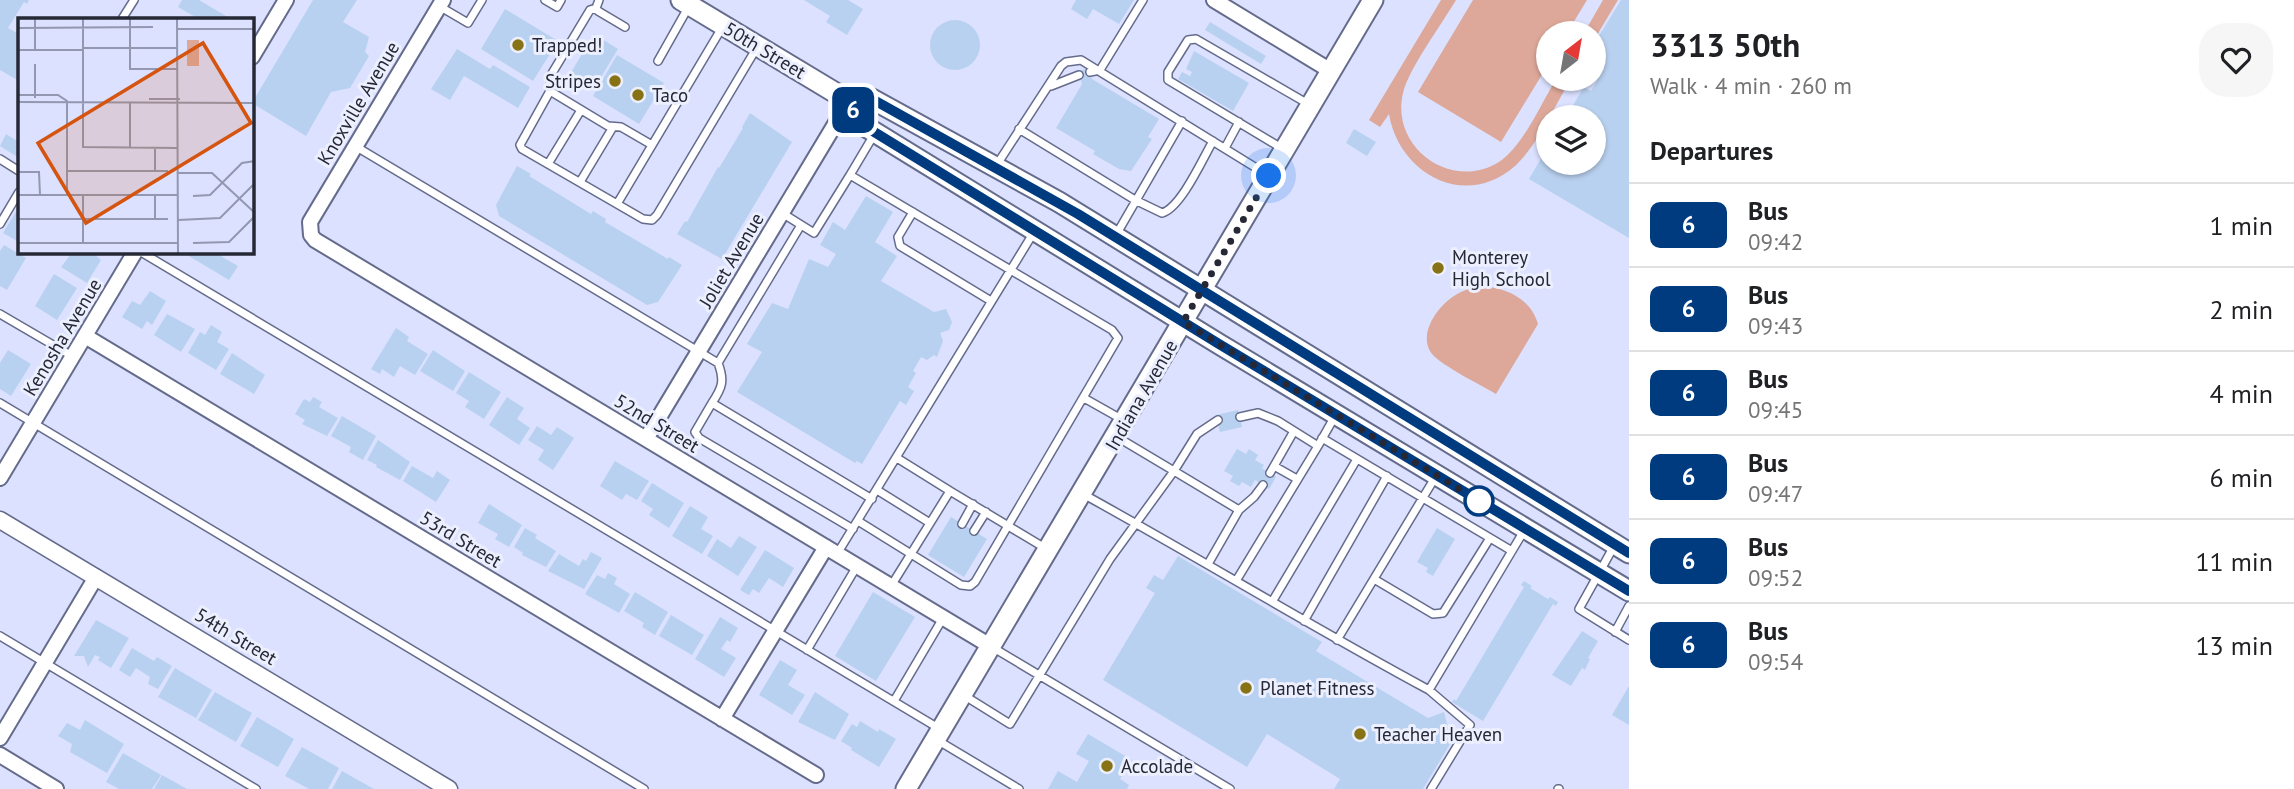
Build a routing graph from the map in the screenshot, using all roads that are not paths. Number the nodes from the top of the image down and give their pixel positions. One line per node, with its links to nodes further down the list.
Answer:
1 (134, 0): 13 (lane)
2 (286, 0): 17 (street)
3 (482, 0): 10 (lane)
4 (545, 0): 5 (lane)
5 (561, 0)
6 (599, 0): 12 (lane)
7 (1143, 0): 19 (lane)
8 (1214, 0): 20 (street)
9 (1373, 0): 20 (main road, Indiana Avenue)
10 (441, 3): 35 (street, Knoxville Avenue)
11 (685, 3): 14 (main road, 50th Street); 18 (lane)
12 (596, 9): 15 (lane); 24 (lane)
13 (123, 18)
14 (724, 26): 16 (main road, 50th Street); 34 (lane)
15 (625, 27)
16 (758, 46): 25 (main road, 50th Street); 47 (lane)
17 (254, 54)
18 (658, 61)
19 (1100, 70): 21 (lane); 23 (lane); 28 (lane)
20 (1331, 71): 26 (main road, Indiana Avenue)
21 (1090, 72)
22 (1079, 75): 23 (lane)
23 (1048, 87): 31 (lane)
24 (550, 91): 27 (lane); 39 (lane)
25 (849, 101): 32 (main road, 50th Street); 40 (main road, 50th Street); 49 (street, Joliet Avenue)
26 (1310, 106): 29 (lane); 37 (main road, Indiana Avenue)
27 (581, 110): 30 (lane); 39 (lane)
28 (1182, 121): 33 (lane); 46 (lane)
29 (1239, 122): 36 (lane); 37 (lane)
30 (613, 127): 34 (lane); 44 (lane)
31 (1019, 129): 40 (lane); 46 (lane)
32 (876, 133): 42 (lane); 53 (main road, 50th Street)
33 (1213, 141): 36 (lane); 46 (lane)
34 (652, 145): 47 (lane)
35 (355, 146): 52 (street, Knoxville Avenue); 63 (lane)
36 (1225, 148): 43 (lane)
37 (1284, 150): 43 (main road, Indiana Avenue)
38 (0, 159): 41 (lane)
39 (548, 164): 44 (lane)
40 (995, 167): 54 (main road, 50th Street)
41 (18, 170)
42 (850, 175): 48 (lane); 51 (lane)
43 (1269, 176): 58 (main road, Indiana Avenue)
44 (580, 182): 47 (lane)
45 (18, 194): 50 (lane)
46 (1135, 200): 54 (lane)
47 (617, 204)
48 (913, 212): 57 (lane); 59 (lane)
49 (782, 213): 51 (lane); 63 (street, Joliet Avenue)
50 (0, 224)
51 (802, 225): 65 (lane)
52 (309, 228): 76 (street, 52nd Street)
53 (1035, 231): 57 (lane); 61 (main road, 50th Street)
54 (1115, 236): 58 (main road, 50th Street)
55 (134, 254): 62 (street, Kenosha Avenue)
56 (144, 254): 121 (lane)
57 (1010, 269): 59 (lane); 66 (lane)
58 (1202, 290): 61 (main road, Indiana Avenue); 104 (main road, 50th Street)
59 (991, 301): 78 (lane)
60 (0, 314): 64 (lane)
61 (1183, 322): 69 (main road, 50th Street); 73 (main road, Indiana Avenue)
62 (85, 336): 64 (street, Kenosha Avenue); 133 (street, 53rd Street)
63 (699, 351): 65 (lane); 76 (street, Joliet Avenue)
64 (73, 356): 72 (street, Kenosha Avenue)
65 (718, 363): 68 (lane)
66 (1084, 398): 73 (lane); 99 (lane)
67 (0, 403): 72 (lane)
68 (712, 403): 90 (lane); 100 (lane)
69 (1336, 415): 75 (lane); 81 (main road, 50th Street)
70 (1240, 417): 74 (lane)
71 (1218, 420): 80 (lane)
72 (33, 423): 83 (street, Kenosha Avenue); 141 (lane)
73 (1121, 429): 80 (lane); 88 (main road, Indiana Avenue)
74 (1293, 431): 77 (lane); 84 (lane)
75 (1322, 438): 77 (lane); 79 (lane)
76 (646, 439): 105 (street, 52nd Street)
77 (1318, 446): 84 (lane)
78 (897, 458): 86 (lane); 87 (lane)
79 (1357, 459): 82 (lane); 117 (lane)
80 (1174, 471): 92 (lane); 97 (lane)
81 (1437, 475): 89 (lane); 101 (main road, 50th Street)
82 (1387, 477): 89 (lane); 120 (lane)
83 (0, 478)
84 (1297, 479): 114 (lane)
85 (1263, 485): 92 (lane)
86 (877, 490): 90 (lane); 96 (lane)
87 (950, 491): 91 (lane); 96 (lane)
88 (1083, 494): 97 (lane); 106 (main road, Indiana Avenue)
89 (1423, 498): 103 (lane); 113 (lane)
90 (872, 499): 95 (lane)
91 (973, 505): 93 (lane); 98 (lane)
92 (1239, 510): 109 (lane)
93 (986, 512): 99 (lane); 102 (lane)
94 (0, 520): 112 (street, 54th Street)
95 (858, 521): 100 (lane); 108 (lane)
96 (930, 523): 108 (lane)
97 (1135, 523): 109 (lane); 129 (lane)
98 (962, 524)
99 (1009, 526): 106 (lane); 108 (lane)
100 (853, 529): 105 (lane)
101 (1526, 529): 107 (lane); 111 (main road, 50th Street)
102 (974, 531)
103 (1490, 538): 107 (lane); 113 (lane)
104 (1622, 549): 111 (lane)
105 (832, 550): 110 (street, 52nd Street); 121 (street)
106 (1049, 550): 126 (main road, Indiana Avenue)
107 (1512, 551): 130 (lane)
108 (911, 554): 115 (lane)
109 (1208, 564): 114 (lane)
110 (857, 565): 115 (street, 52nd Street); 127 (lane)
111 (1598, 572): 116 (main road, 50th Street); 122 (lane)
112 (96, 577): 128 (street); 140 (street, 54th Street)
113 (1374, 579): 124 (lane)
114 (1236, 580): 117 (lane)
115 (891, 586): 119 (street, 52nd Street)
116 (1629, 591)
117 (1272, 602): 120 (lane)
118 (1629, 606): 122 (lane)
119 (943, 618): 126 (street, 52nd Street); 132 (lane)
120 (1304, 621): 124 (lane)
121 (775, 631): 127 (lane); 133 (street)
122 (1615, 632): 125 (lane)
123 (0, 636): 128 (lane)
124 (1337, 640): 130 (lane)
125 (1629, 640)
126 (992, 647): 129 (lane); 131 (main road, Indiana Avenue)
127 (807, 650): 132 (lane)
128 (45, 663): 135 (street); 139 (lane)
129 (1039, 675): 131 (lane); 144 (lane)
130 (1429, 690): 145 (lane)
131 (962, 695): 134 (main road, Indiana Avenue)
132 (894, 701): 134 (lane)
133 (722, 719): 137 (street, 53rd Street)
134 (939, 735): 142 (main road, Indiana Avenue); 143 (lane)
135 (0, 737)
136 (0, 755): 138 (street)
137 (817, 775)
138 (56, 789)
139 (256, 789)
140 (449, 789)
141 (644, 789)
142 (906, 789)
143 (1019, 789)
144 (1230, 789)
145 (1431, 789)

